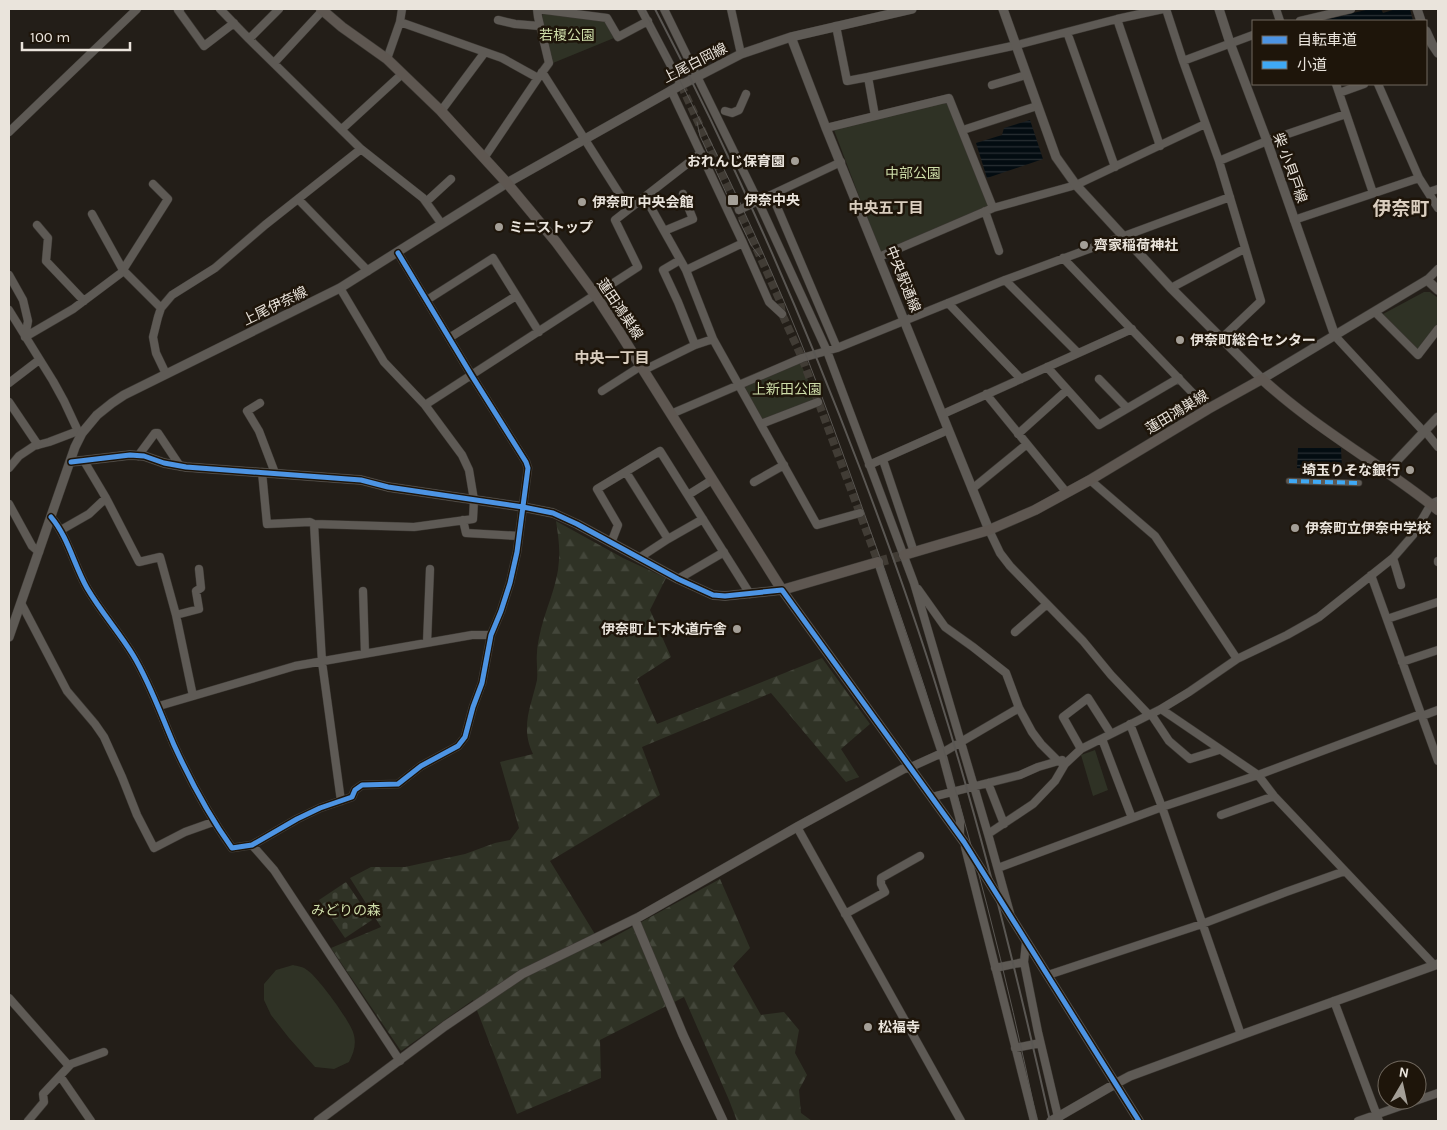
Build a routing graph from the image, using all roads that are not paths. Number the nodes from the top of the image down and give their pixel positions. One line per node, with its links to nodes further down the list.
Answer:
1 (137, 9): 60 (street)
2 (180, 9): 22 (street)
3 (220, 9): 22 (street)
4 (279, 9): 28 (street)
5 (322, 9): 35 (main road, 蓮田鴻巣線); 37 (street)
6 (402, 9): 21 (street)
7 (537, 9): 20 (street); 23 (street)
8 (641, 9): 20 (street)
9 (664, 9): 41 (street)
10 (731, 9): 33 (street)
11 (912, 9): 16 (street, 上尾白岡線)
12 (1004, 9): 30 (street)
13 (1165, 9): 17 (street); 36 (street)
14 (1219, 9): 29 (street, 柴 小貝戸線)
15 (1351, 9): 19 (street)
16 (894, 11): 24 (street, 上尾白岡線)
17 (1117, 19): 25 (street); 63 (street)
18 (498, 20): 23 (street)
19 (1304, 20)
20 (648, 21): 43 (street)
21 (400, 22): 32 (street); 35 (street)
22 (234, 23): 28 (street)
23 (540, 26): 40 (street)
24 (836, 26): 27 (street, 上尾白岡線); 42 (street)
25 (1067, 32): 30 (street); 69 (street)
26 (1252, 35): 29 (street)
27 (791, 37): 33 (street, 上尾白岡線); 57 (street, 中央駅通線)
28 (249, 39): 37 (street)
29 (1230, 43): 36 (street); 62 (street, 柴 小貝戸線)
30 (1017, 45): 39 (street); 42 (street)
31 (1429, 45): 34 (street)
32 (485, 52): 40 (street); 52 (street)
33 (741, 54): 41 (street, 上尾白岡線)
34 (1438, 54)
35 (387, 59): 38 (main road, 蓮田鴻巣線)
36 (1183, 61): 56 (street)
37 (274, 64): 58 (street)
38 (402, 74): 52 (main road, 蓮田鴻巣線); 58 (street)
39 (1026, 74): 44 (street); 51 (street)
40 (540, 75): 61 (street); 66 (street)
41 (698, 76): 43 (street, 上尾白岡線); 83 (street)
42 (868, 77): 55 (street)
43 (681, 85): 48 (street, 上尾白岡線)
44 (992, 85)
45 (1336, 85): 49 (street)
46 (1361, 85): 49 (street)
47 (1378, 85): 70 (street)
48 (671, 90): 61 (street, 上尾白岡線); 65 (street)
49 (1339, 93): 54 (street)
50 (746, 94): 53 (street)
51 (1037, 106): 59 (street); 74 (street)
52 (441, 110): 66 (main road, 蓮田鴻巣線)
53 (725, 111)
54 (1346, 114): 62 (street); 77 (street)
55 (875, 116): 57 (street); 59 (street)
56 (1205, 124): 63 (street); 67 (street)
57 (826, 128): 68 (street, 中央駅通線)
58 (342, 130): 64 (street)
59 (963, 130): 86 (street)
60 (9, 132)
61 (585, 139): 72 (street, 上尾白岡線); 85 (street)
62 (1267, 142): 67 (street); 91 (street, 柴 小貝戸線)
63 (1160, 146): 69 (street)
64 (361, 149): 82 (street); 84 (street)
65 (700, 153): 80 (street); 96 (street)
66 (484, 158): 72 (main road, 蓮田鴻巣線)
67 (1219, 161): 81 (street)
68 (841, 162): 79 (street); 100 (street, 中央駅通線)
69 (1115, 167): 74 (street)
70 (1419, 178): 76 (street); 77 (street)
71 (451, 180): 84 (street)
72 (507, 183): 92 (street, 上尾伊奈線); 114 (main road, 蓮田鴻巣線)
73 (152, 184): 104 (street)
74 (1076, 185): 86 (street); 95 (street)
75 (1438, 189): 76 (street)
76 (1429, 192): 87 (street)
77 (1373, 193): 91 (street)
78 (683, 194): 94 (street)
79 (772, 195): 83 (street); 132 (street)
80 (645, 197): 85 (street); 94 (street)
81 (1230, 197): 95 (street); 97 (street)
82 (298, 198): 106 (street); 118 (street)
83 (758, 201): 88 (street); 133 (street)
84 (426, 202): 92 (street)
85 (629, 208): 114 (street)
86 (993, 208): 89 (street)
87 (1438, 208)
88 (739, 210)
89 (985, 211): 98 (street); 100 (street)
90 (92, 214): 104 (street)
91 (1294, 220): 126 (street, 柴 小貝戸線)
92 (441, 224): 99 (street, 上尾伊奈線)
93 (37, 225): 116 (street)
94 (664, 231): 102 (street)
95 (1124, 237): 101 (street); 111 (street)
96 (743, 243): 105 (street); 121 (street)
97 (1244, 249): 111 (street); 129 (street)
98 (999, 251)
99 (398, 253): 106 (street, 上尾伊奈線); 115 (street)
100 (879, 257): 122 (street, 中央駅通線)
101 (1063, 258): 108 (street); 123 (street)
102 (680, 260): 105 (street); 131 (street)
103 (1438, 269): 109 (street)
104 (123, 270): 116 (street); 118 (street)
105 (686, 270): 130 (street)
106 (368, 271): 110 (street, 上尾伊奈線)
107 (9, 275): 127 (street)
108 (1005, 280): 117 (street); 134 (street)
109 (1427, 280): 112 (street); 120 (street)
110 (340, 288): 138 (street, 上尾伊奈線); 152 (street)
111 (1171, 288): 129 (street)
112 (1438, 290)
113 (516, 296): 115 (street); 125 (street); 128 (street)
114 (596, 296): 125 (street); 137 (main road, 蓮田鴻巣線)
115 (427, 300): 128 (street)
116 (84, 301): 127 (street)
117 (948, 303): 122 (street); 141 (street)
118 (161, 308): 138 (street)
119 (9, 310): 127 (street)
120 (1375, 312): 124 (street); 126 (street)
121 (782, 314)
122 (905, 321): 132 (street); 156 (street, 中央駅通線)
123 (1132, 329): 134 (street); 140 (street)
124 (1438, 329)
125 (539, 332): 139 (street)
126 (1335, 336): 143 (street); 161 (street)
127 (25, 337): 135 (street)
128 (449, 338): 139 (street)
129 (1222, 338): 143 (street)
130 (713, 339): 131 (street); 145 (street)
131 (695, 345): 137 (street)
132 (837, 348): 133 (street)
133 (827, 351): 145 (street); 171 (street)
134 (1078, 353): 136 (street)
135 (39, 360): 144 (street); 160 (street)
136 (1047, 367): 141 (street); 146 (street)
137 (643, 368): 147 (street); 155 (main road, 蓮田鴻巣線)
138 (166, 374): 160 (street, 上尾伊奈線)
139 (472, 376): 152 (street); 190 (street)
140 (1179, 378): 153 (street); 154 (street)
141 (1020, 379): 148 (street)
142 (1100, 379): 153 (street)
143 (1262, 379): 154 (main road, 蓮田鴻巣線); 174 (main road)
144 (9, 383)
145 (739, 386): 155 (street); 158 (street)
146 (1067, 390): 153 (street); 162 (street)
147 (602, 391)
148 (986, 394): 156 (street); 162 (street)
149 (9, 402): 164 (street)
150 (818, 402): 158 (street)
151 (260, 404): 177 (street)
152 (425, 405): 187 (street)
153 (1127, 408)
154 (1208, 409): 179 (main road, 蓮田鴻巣線)
155 (671, 414): 178 (main road, 蓮田鴻巣線)
156 (943, 414): 159 (street, 中央駅通線)
157 (1438, 417): 161 (street)
158 (761, 424): 170 (street)
159 (948, 430): 167 (street); 183 (street, 中央駅通線)
160 (80, 432): 164 (street); 169 (street, 上尾伊奈線)
161 (1424, 432): 165 (street); 174 (street)
162 (1018, 434): 163 (street)
163 (1027, 444): 183 (street); 184 (street)
164 (38, 445): 173 (street)
165 (1438, 447)
166 (138, 456): 168 (street); 172 (street); 172 (street)
167 (883, 460): 171 (street); 203 (street)
168 (84, 461): 169 (street); 186 (street)
169 (71, 462): 192 (street, 上尾伊奈線)
170 (784, 465): 181 (street); 191 (street)
171 (869, 465): 203 (street)
172 (180, 466): 175 (street)
173 (9, 468)
174 (1387, 471): 189 (main road)
175 (262, 472): 177 (street); 195 (street)
176 (626, 472): 185 (street); 199 (street); 200 (street)
177 (275, 473): 187 (street)
178 (712, 480): 185 (street); 213 (main road, 蓮田鴻巣線)
179 (1090, 480): 184 (main road, 蓮田鴻巣線); 227 (street)
180 (1289, 481): 182 (street)
181 (754, 482)
182 (1359, 483)
183 (972, 489): 197 (street, 中央駅通線)
184 (1067, 493): 197 (main road, 蓮田鴻巣線)
185 (688, 495): 193 (street)
186 (106, 498): 196 (street); 219 (street)
187 (474, 500): 190 (street); 194 (street)
188 (9, 504): 201 (street)
189 (1436, 505): 205 (street)
190 (523, 507): 198 (street); 200 (street)
191 (860, 514)
192 (51, 517): 196 (street); 201 (street, 上尾伊奈線)
193 (703, 518): 199 (street); 202 (street)
194 (464, 520): 195 (street); 198 (street)
195 (314, 524): 228 (street)
196 (60, 530): 231 (street)
197 (989, 530): 203 (main road, 蓮田鴻巣線); 218 (street)
198 (519, 536): 222 (street)
199 (668, 539): 204 (street)
200 (611, 543): 204 (street)
201 (39, 552): 217 (street, 上尾伊奈線)
202 (724, 552): 210 (street); 215 (street)
203 (909, 553): 211 (street)
204 (640, 558): 210 (street)
205 (1392, 558): 209 (street); 212 (street)
206 (878, 562): 213 (main road); 243 (street)
207 (430, 569): 224 (street)
208 (198, 570): 219 (street)
209 (1371, 575): 220 (street); 227 (street)
210 (678, 579): 215 (street)
211 (914, 583): 232 (street); 240 (street)
212 (1401, 585)
213 (782, 590): 215 (street); 246 (street)
214 (363, 591): 226 (street)
215 (750, 594)
216 (1438, 602): 220 (street)
217 (21, 604): 223 (street, 上尾伊奈線); 257 (street)
218 (1047, 604): 221 (street); 235 (street)
219 (176, 615): 230 (street)
220 (1387, 619): 229 (street)
221 (1015, 632)
222 (491, 635): 224 (street); 253 (street)
223 (9, 637)
224 (427, 643): 226 (street)
225 (1438, 650): 229 (street)
226 (365, 654): 228 (street)
227 (1237, 659): 233 (street)
228 (322, 662): 230 (street); 253 (street)
229 (1402, 662): 236 (street)
230 (193, 696): 231 (street)
231 (159, 706): 257 (street)
232 (1020, 708): 240 (street); 245 (street)
233 (1161, 709): 235 (street); 242 (street)
234 (1438, 710): 236 (street)
235 (1150, 714): 237 (street); 242 (street)
236 (1422, 715): 244 (street); 247 (street)
237 (1130, 724): 238 (street); 254 (street)
238 (1111, 734): 239 (street); 241 (street)
239 (1102, 739): 241 (street); 256 (street)
240 (961, 742): 243 (street); 249 (street)
241 (1081, 750): 245 (street)
242 (1219, 750): 247 (street)
243 (942, 753): 246 (street); 250 (street)
244 (1438, 761)
245 (1062, 762): 248 (street); 258 (street)
246 (911, 768): 252 (street); 259 (street)
247 (1258, 776): 251 (street); 254 (street)
248 (988, 783): 249 (street); 258 (street)
249 (974, 786): 250 (street); 260 (street)
250 (952, 792): 252 (street); 261 (street)
251 (1274, 796): 255 (street); 265 (street)
252 (932, 797): 261 (street)
253 (341, 801): 262 (street)
254 (1162, 807): 256 (street); 269 (street)
255 (1221, 815)
256 (1132, 818): 264 (street)
257 (213, 822): 262 (street)
258 (1004, 824): 260 (street)
259 (797, 827): 266 (street); 268 (street)
260 (988, 834): 264 (street)
261 (962, 839): 267 (street); 273 (street)
262 (252, 845): 281 (street)
263 (920, 856): 266 (street)
264 (998, 868): 267 (street)
265 (1345, 871): 269 (street); 272 (street)
266 (846, 914): 292 (street)
267 (1012, 919): 270 (street)
268 (635, 920): 281 (street); 291 (street)
269 (1202, 924): 274 (street); 277 (street)
270 (1026, 942): 271 (street); 274 (street)
271 (1024, 962): 273 (street); 278 (street)
272 (1436, 965): 276 (street)
273 (995, 968): 279 (street)
274 (1048, 976): 284 (street)
275 (9, 998): 282 (street)
276 (1334, 1001): 277 (street); 286 (street)
277 (1242, 1034): 284 (street)
278 (1040, 1043): 279 (street); 287 (street)
279 (1015, 1048): 293 (street)
280 (104, 1052): 282 (street)
281 (400, 1061): 290 (street)
282 (69, 1066): 283 (street)
283 (60, 1076): 288 (street); 289 (street)
284 (1115, 1084): 287 (street); 294 (street)
285 (1438, 1093): 286 (street)
286 (1377, 1118): 295 (street)
287 (1056, 1120)
288 (28, 1121)
289 (91, 1121)
290 (318, 1121)
291 (723, 1121)
292 (961, 1121)
293 (1034, 1121)
294 (1138, 1121)
295 (1358, 1121)

